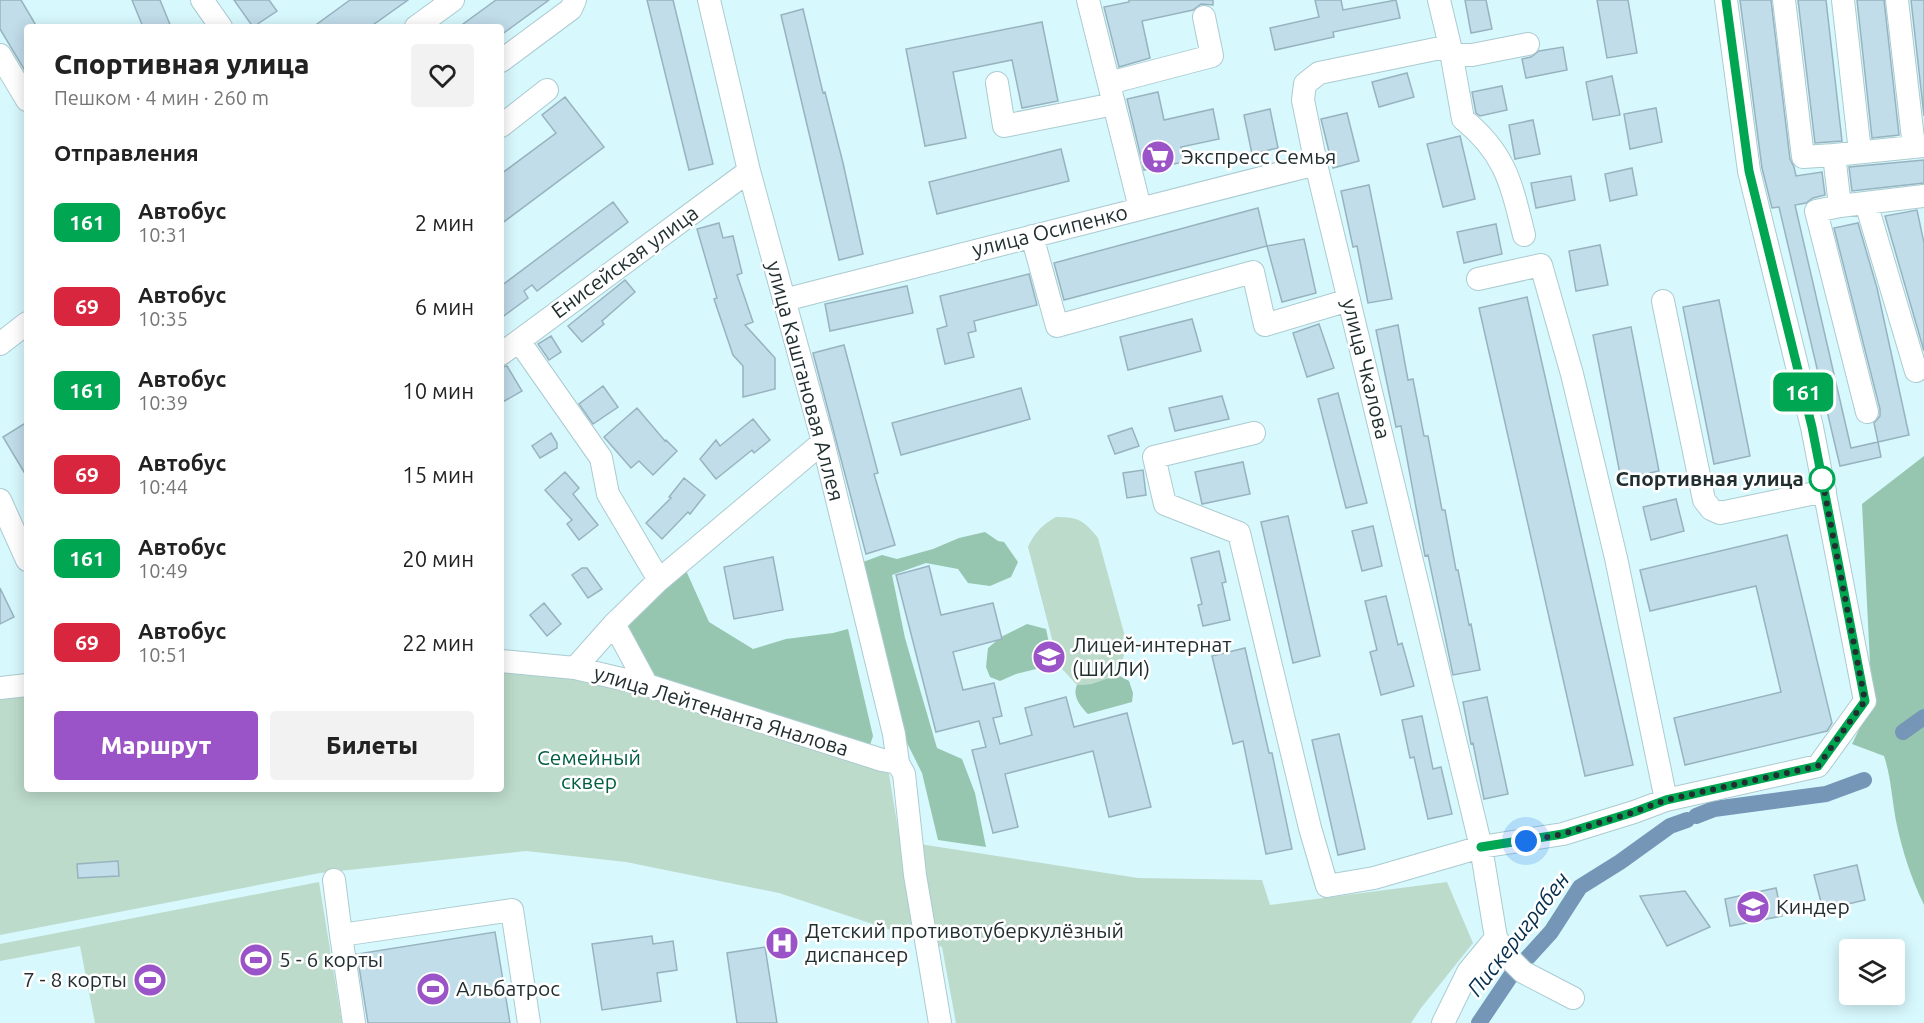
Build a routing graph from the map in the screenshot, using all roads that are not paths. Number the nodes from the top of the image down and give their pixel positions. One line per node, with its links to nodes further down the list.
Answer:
1 (202, 0): 12 (street)
2 (453, 0): 13 (street)
3 (575, 0): 17 (street)
4 (709, 0): 27 (street, улица Каштановая Аллея)
5 (1088, 0): 20 (street)
6 (1440, 0): 15 (street)
7 (1726, 0): 45 (street)
8 (1784, 0): 25 (street)
9 (1843, 0): 24 (street)
10 (1897, 0): 23 (street)
11 (1204, 17): 20 (street)
12 (219, 24)
13 (420, 24)
14 (1528, 44): 15 (street)
15 (1451, 51): 26 (street, улица Чкалова); 32 (street)
16 (0, 55): 21 (street)
17 (504, 59)
18 (998, 83): 20 (street)
19 (547, 90): 22 (street)
20 (1112, 93): 31 (street)
21 (24, 95)
22 (504, 124)
23 (1919, 146): 24 (street)
24 (1860, 152): 25 (street)
25 (1834, 155): 30 (street)
26 (1316, 165): 31 (street, улица Осипенко); 36 (street, улица Чкалова)
27 (749, 171): 35 (street, улица Каштановая Аллея); 40 (street, Енисейская улица)
28 (1924, 196): 29 (street)
29 (1866, 203): 30 (street); 41 (street)
30 (1840, 206): 42 (street)
31 (1140, 208): 33 (street, улица Осипенко)
32 (1524, 235)
33 (1032, 236): 35 (street, улица Осипенко); 36 (street)
34 (1478, 279): 56 (street)
35 (784, 300): 44 (street, улица Каштановая Аллея)
36 (1349, 300): 57 (street, улица Чкалова)
37 (1664, 301): 45 (street)
38 (24, 325): 39 (street)
39 (0, 344)
40 (510, 348): 48 (street)
41 (1916, 371)
42 (1867, 412)
43 (1254, 433): 57 (street)
44 (823, 442): 48 (street); 55 (street, улица Каштановая Аллея)
45 (1825, 491): 56 (street)
46 (0, 500): 47 (street)
47 (24, 553)
48 (659, 580): 49 (street)
49 (614, 624): 51 (street); 52 (street)
50 (504, 661): 51 (street, улица Лейтенанта Яналова)
51 (575, 668): 52 (street, улица Лейтенанта Яналова)
52 (647, 684): 55 (street, улица Лейтенанта Яналова)
53 (24, 685): 54 (street)
54 (0, 688)
55 (900, 765): 64 (street, улица Каштановая Аллея)
56 (1666, 800): 57 (street)
57 (1481, 847): 60 (street, улица Чкалова)
58 (334, 880): 59 (street)
59 (341, 935): 62 (street); 63 (street)
60 (1496, 938): 61 (street); 65 (street)
61 (1573, 998)
62 (354, 1023)
63 (529, 1023)
64 (940, 1023)
65 (1443, 1023)

